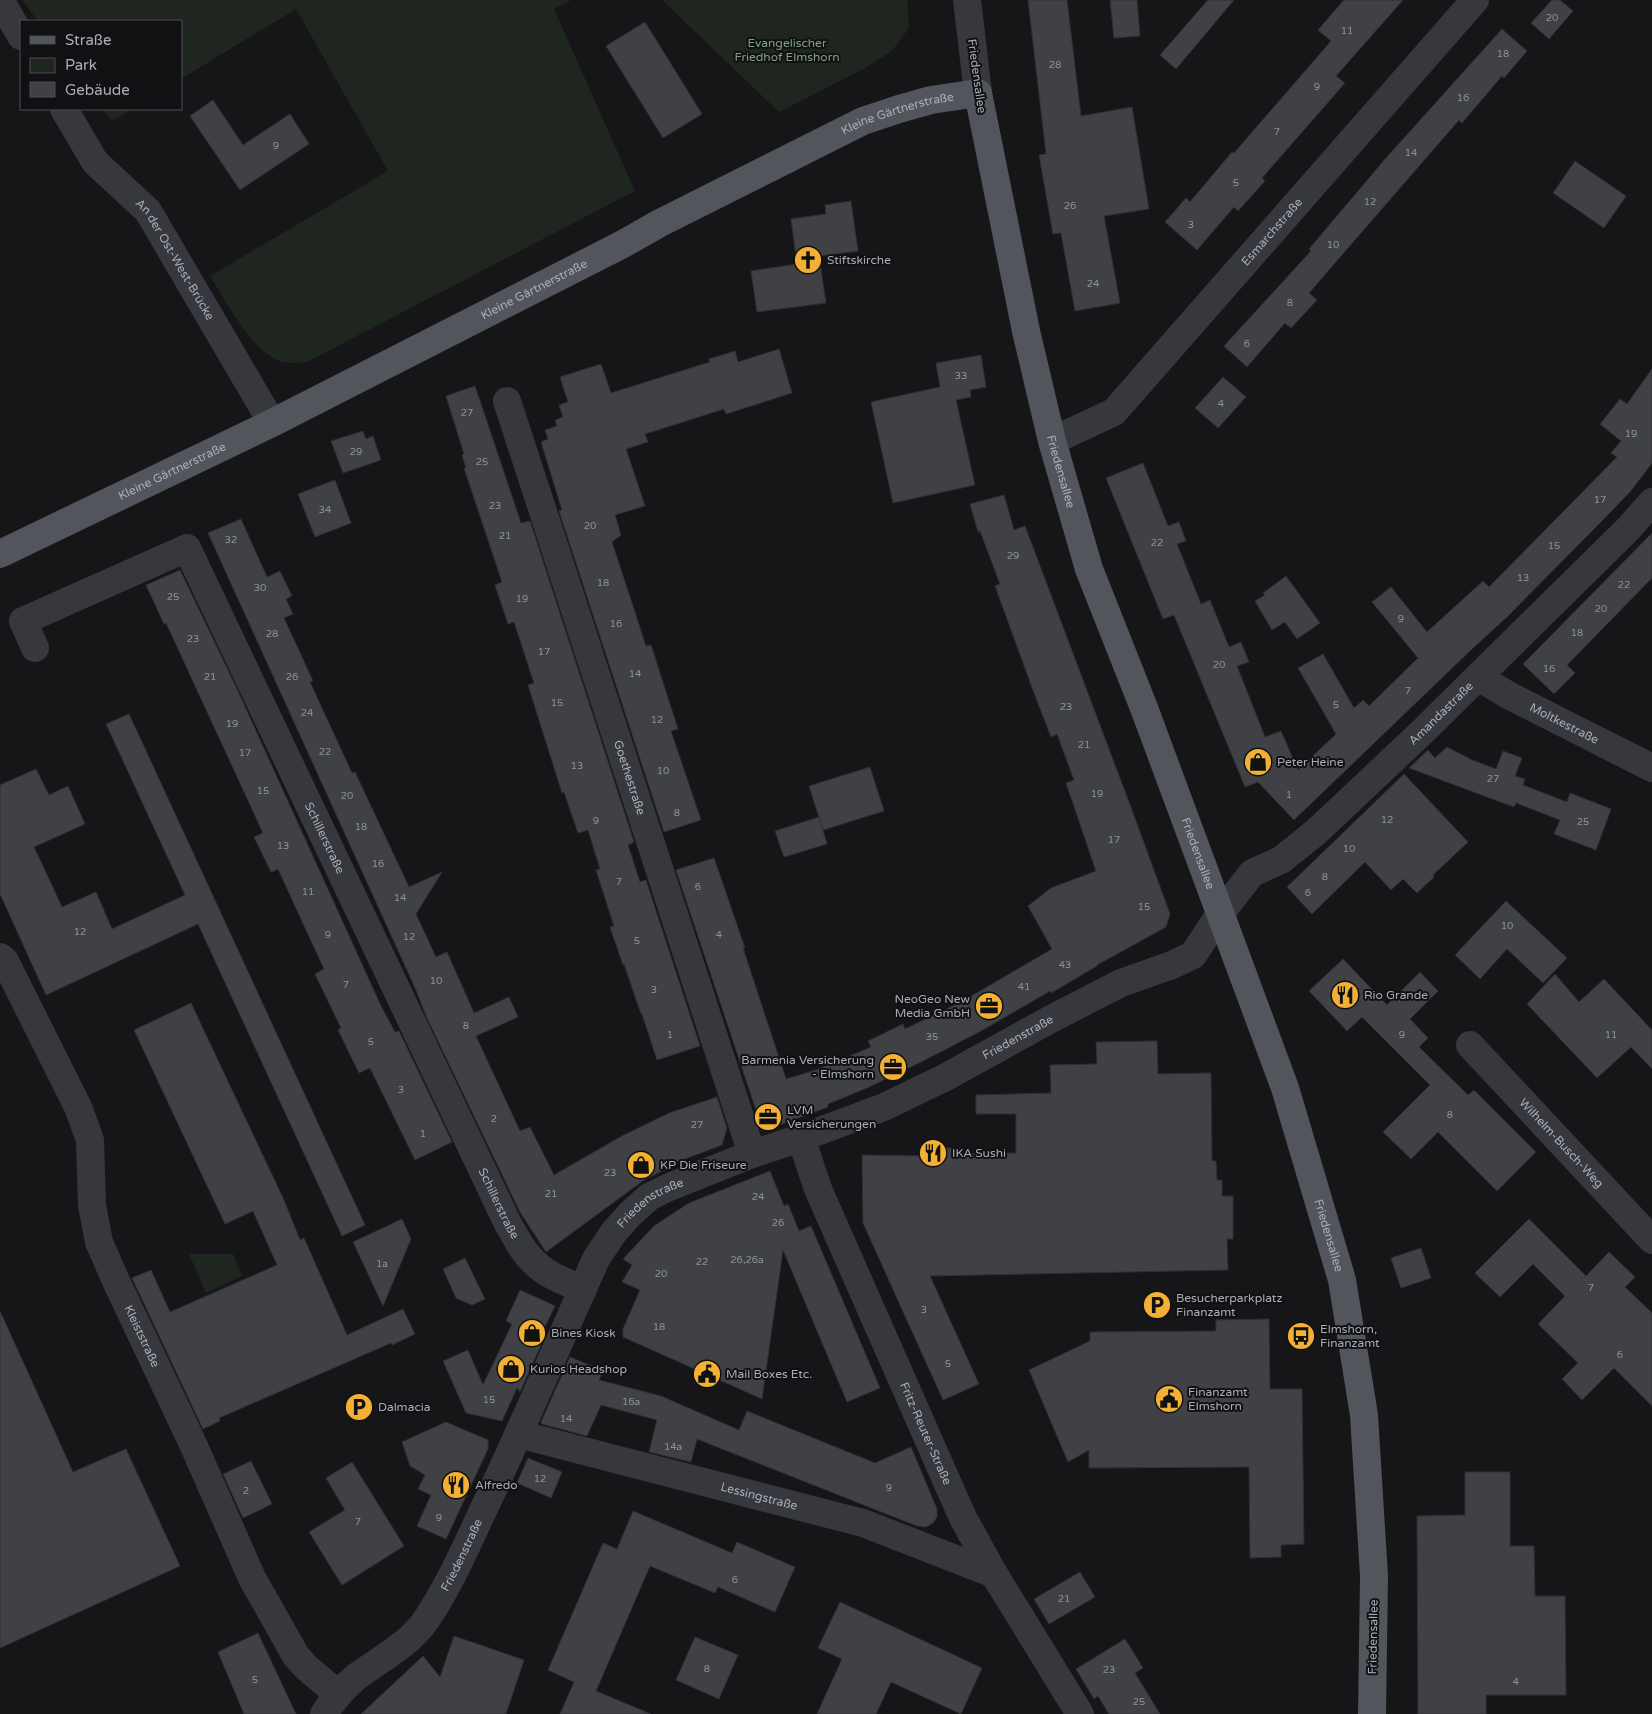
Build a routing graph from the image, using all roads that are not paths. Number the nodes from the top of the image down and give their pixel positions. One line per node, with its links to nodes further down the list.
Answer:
1 (0, 0): 4 (street)
2 (967, 0): 5 (street, Friedensallee)
3 (1475, 0): 9 (street, Esmarchstraße)
4 (20, 34)
5 (978, 92): 8 (main road, Kleine Gärtnerstraße); 9 (main road, Friedensallee)
6 (65, 110): 8 (street, An der Ost-West-Brücke)
7 (507, 401): 19 (street, Goethestraße)
8 (272, 423): 11 (main road, Kleine Gärtnerstraße)
9 (1052, 441): 15 (main road, Friedensallee)
10 (1652, 502): 13 (street, Amandastraße)
11 (0, 554)
12 (35, 648): 21 (street, Schillerstraße)
13 (1478, 677): 14 (street, Moltkestraße); 15 (street, Amandastraße)
14 (1652, 768)
15 (1220, 914): 18 (street, Friedenstraße); 26 (main road, Friedensallee)
16 (0, 957): 24 (street, Kleiststraße)
17 (1470, 1045): 20 (street, Wilhelm-Busch-Weg)
18 (801, 1138): 19 (street, Friedenstraße); 23 (street, Fritz-Reuter-Straße)
19 (752, 1154): 21 (street, Friedenstraße)
20 (1652, 1240)
21 (583, 1289): 22 (street, Friedenstraße)
22 (518, 1434): 23 (street, Lessingstraße); 24 (street, Friedenstraße)
23 (994, 1574): 25 (street, Fritz-Reuter-Straße)
24 (331, 1704)
25 (1080, 1714)
26 (1372, 1714)

